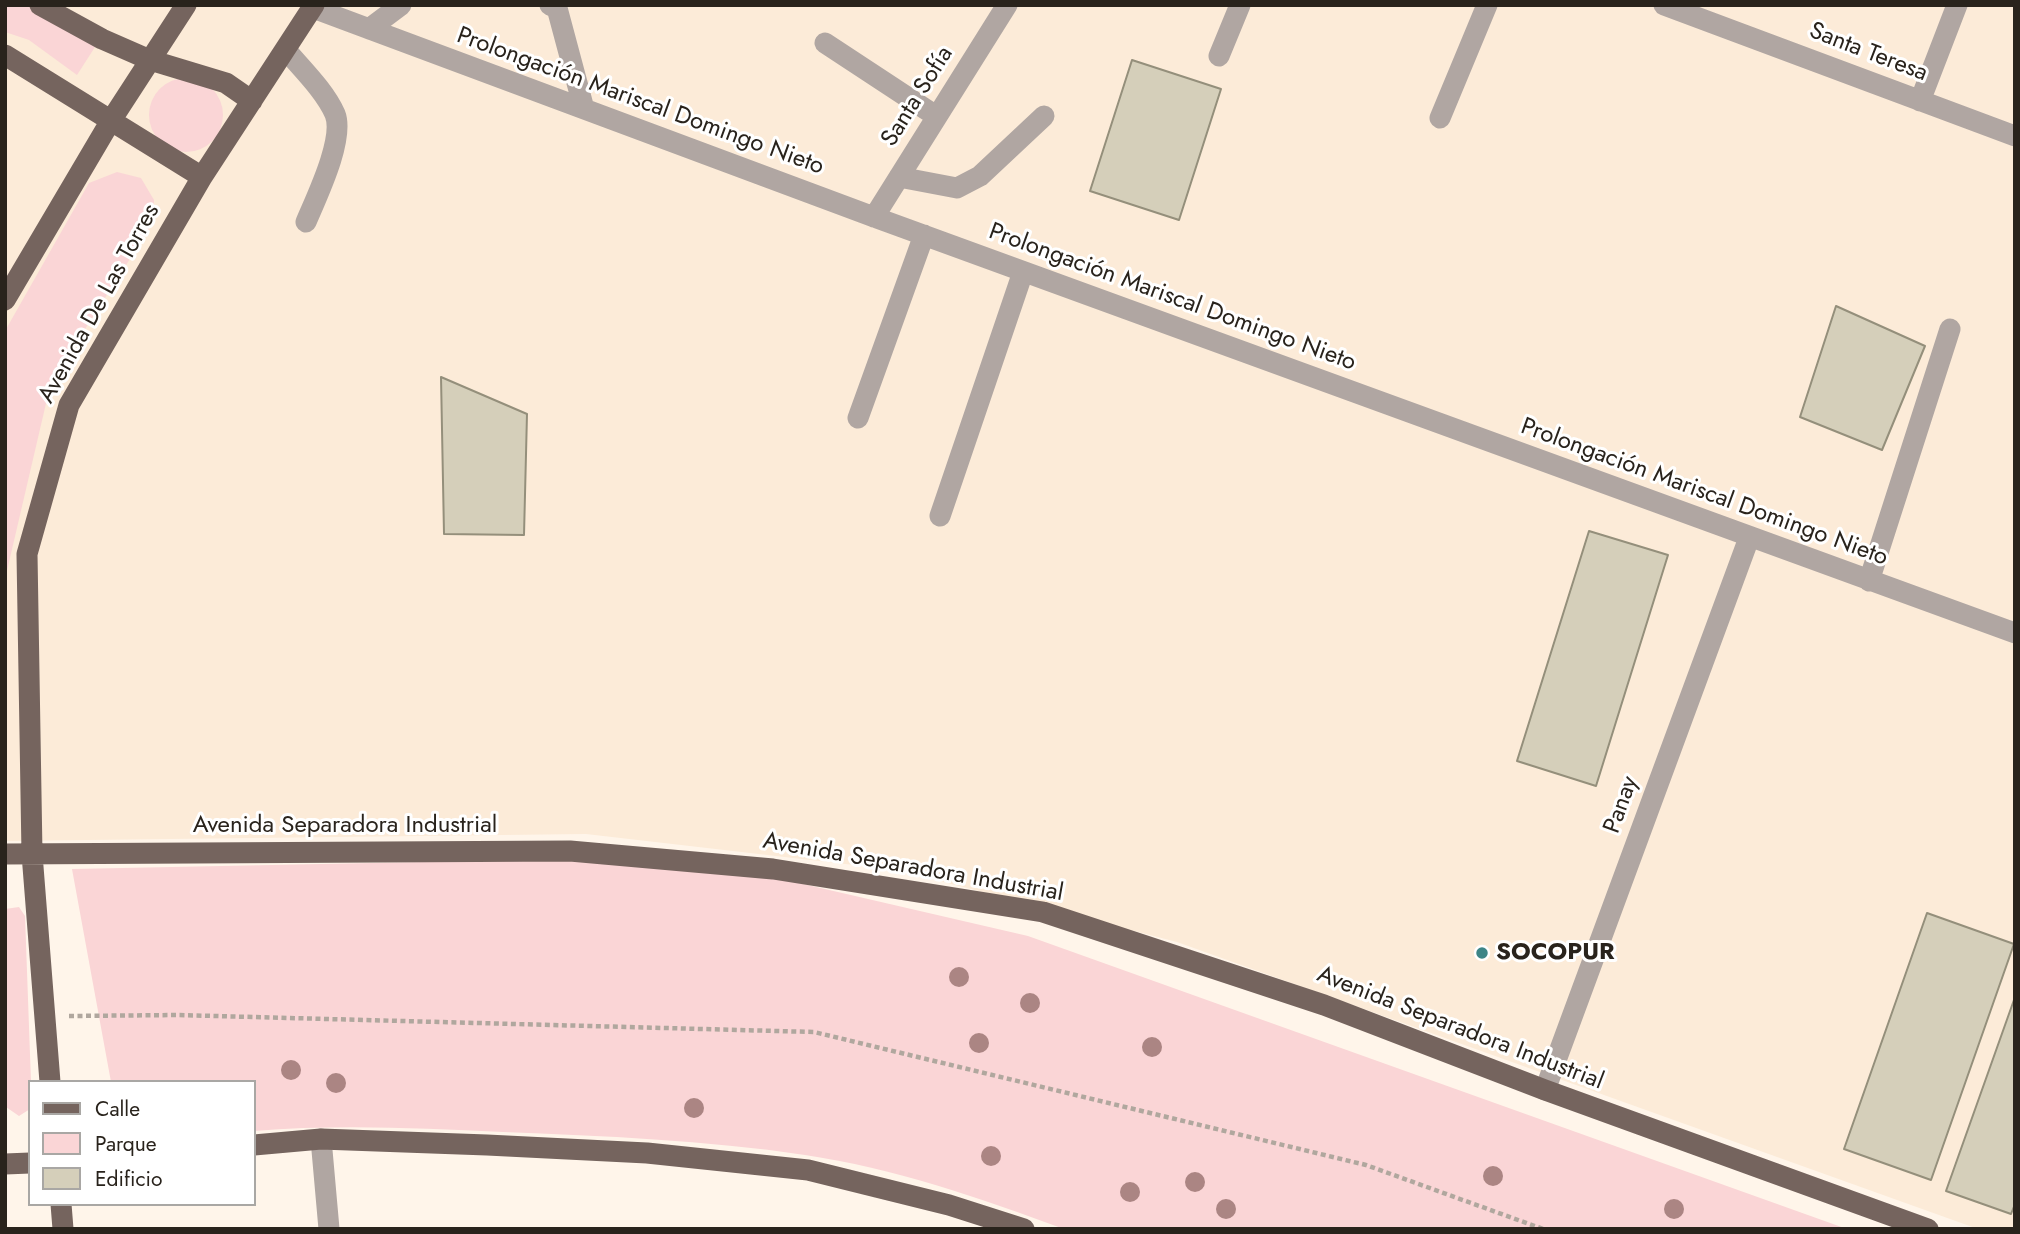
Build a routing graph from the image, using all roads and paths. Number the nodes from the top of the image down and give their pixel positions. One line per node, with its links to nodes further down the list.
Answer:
1 (40, 5): 16 (main road)
2 (401, 5): 11 (street)
3 (1007, 5): 20 (street, Santa Sofía)
4 (1240, 5): 15 (street)
5 (1487, 5): 22 (street)
6 (1957, 5): 17 (street)
7 (313, 6): 11 (street, Prolongación Mariscal Domingo Nieto); 13 (main road, Avenida De Las Torres)
8 (554, 6): 19 (street)
9 (1675, 7): 17 (street, Santa Teresa)
10 (179, 8): 16 (main road)
11 (369, 29): 19 (street, Prolongación Mariscal Domingo Nieto)
12 (825, 43): 20 (street)
13 (286, 50): 18 (main road, Avenida De Las Torres); 28 (street)
14 (5, 55): 23 (main road)
15 (1219, 56)
16 (150, 60): 18 (main road); 23 (main road)
17 (1920, 101): 24 (street, Santa Teresa)
18 (252, 102): 25 (main road, Avenida De Las Torres)
19 (584, 109): 27 (street, Prolongación Mariscal Domingo Nieto)
20 (936, 116): 26 (street, Santa Sofía)
21 (1044, 116): 26 (street)
22 (1440, 118)
23 (110, 121): 25 (main road); 31 (main road)
24 (2014, 135)
25 (202, 177): 39 (main road, Avenida De Las Torres)
26 (899, 177): 27 (street, Santa Sofía)
27 (874, 217): 29 (street, Prolongación Mariscal Domingo Nieto)
28 (306, 222)
29 (924, 235): 30 (street, Prolongación Mariscal Domingo Nieto); 33 (street)
30 (1023, 272): 34 (street); 35 (street, Prolongación Mariscal Domingo Nieto)
31 (5, 300)
32 (1951, 329): 36 (street)
33 (858, 418)
34 (940, 516)
35 (1749, 538): 36 (street, Prolongación Mariscal Domingo Nieto); 42 (street, Panay)
36 (1869, 581): 37 (street, Prolongación Mariscal Domingo Nieto)
37 (2015, 633)
38 (5, 854): 39 (main road, Avenida Separadora Industrial)
39 (32, 854): 40 (main road, Avenida De Las Torres); 42 (main road, Avenida Separadora Industrial)
40 (45, 1016): 41 (main road, Avenida De Las Torres); 51 (path)
41 (50, 1080)
42 (1545, 1090): 52 (main road, Avenida Separadora Industrial)
43 (321, 1139): 44 (main road); 49 (street); 50 (main road)
44 (256, 1145)
45 (28, 1163): 46 (main road)
46 (5, 1164)
47 (61, 1206): 48 (main road)
48 (63, 1229)
49 (329, 1229)
50 (1024, 1229)
51 (1543, 1229)
52 (1928, 1229)

